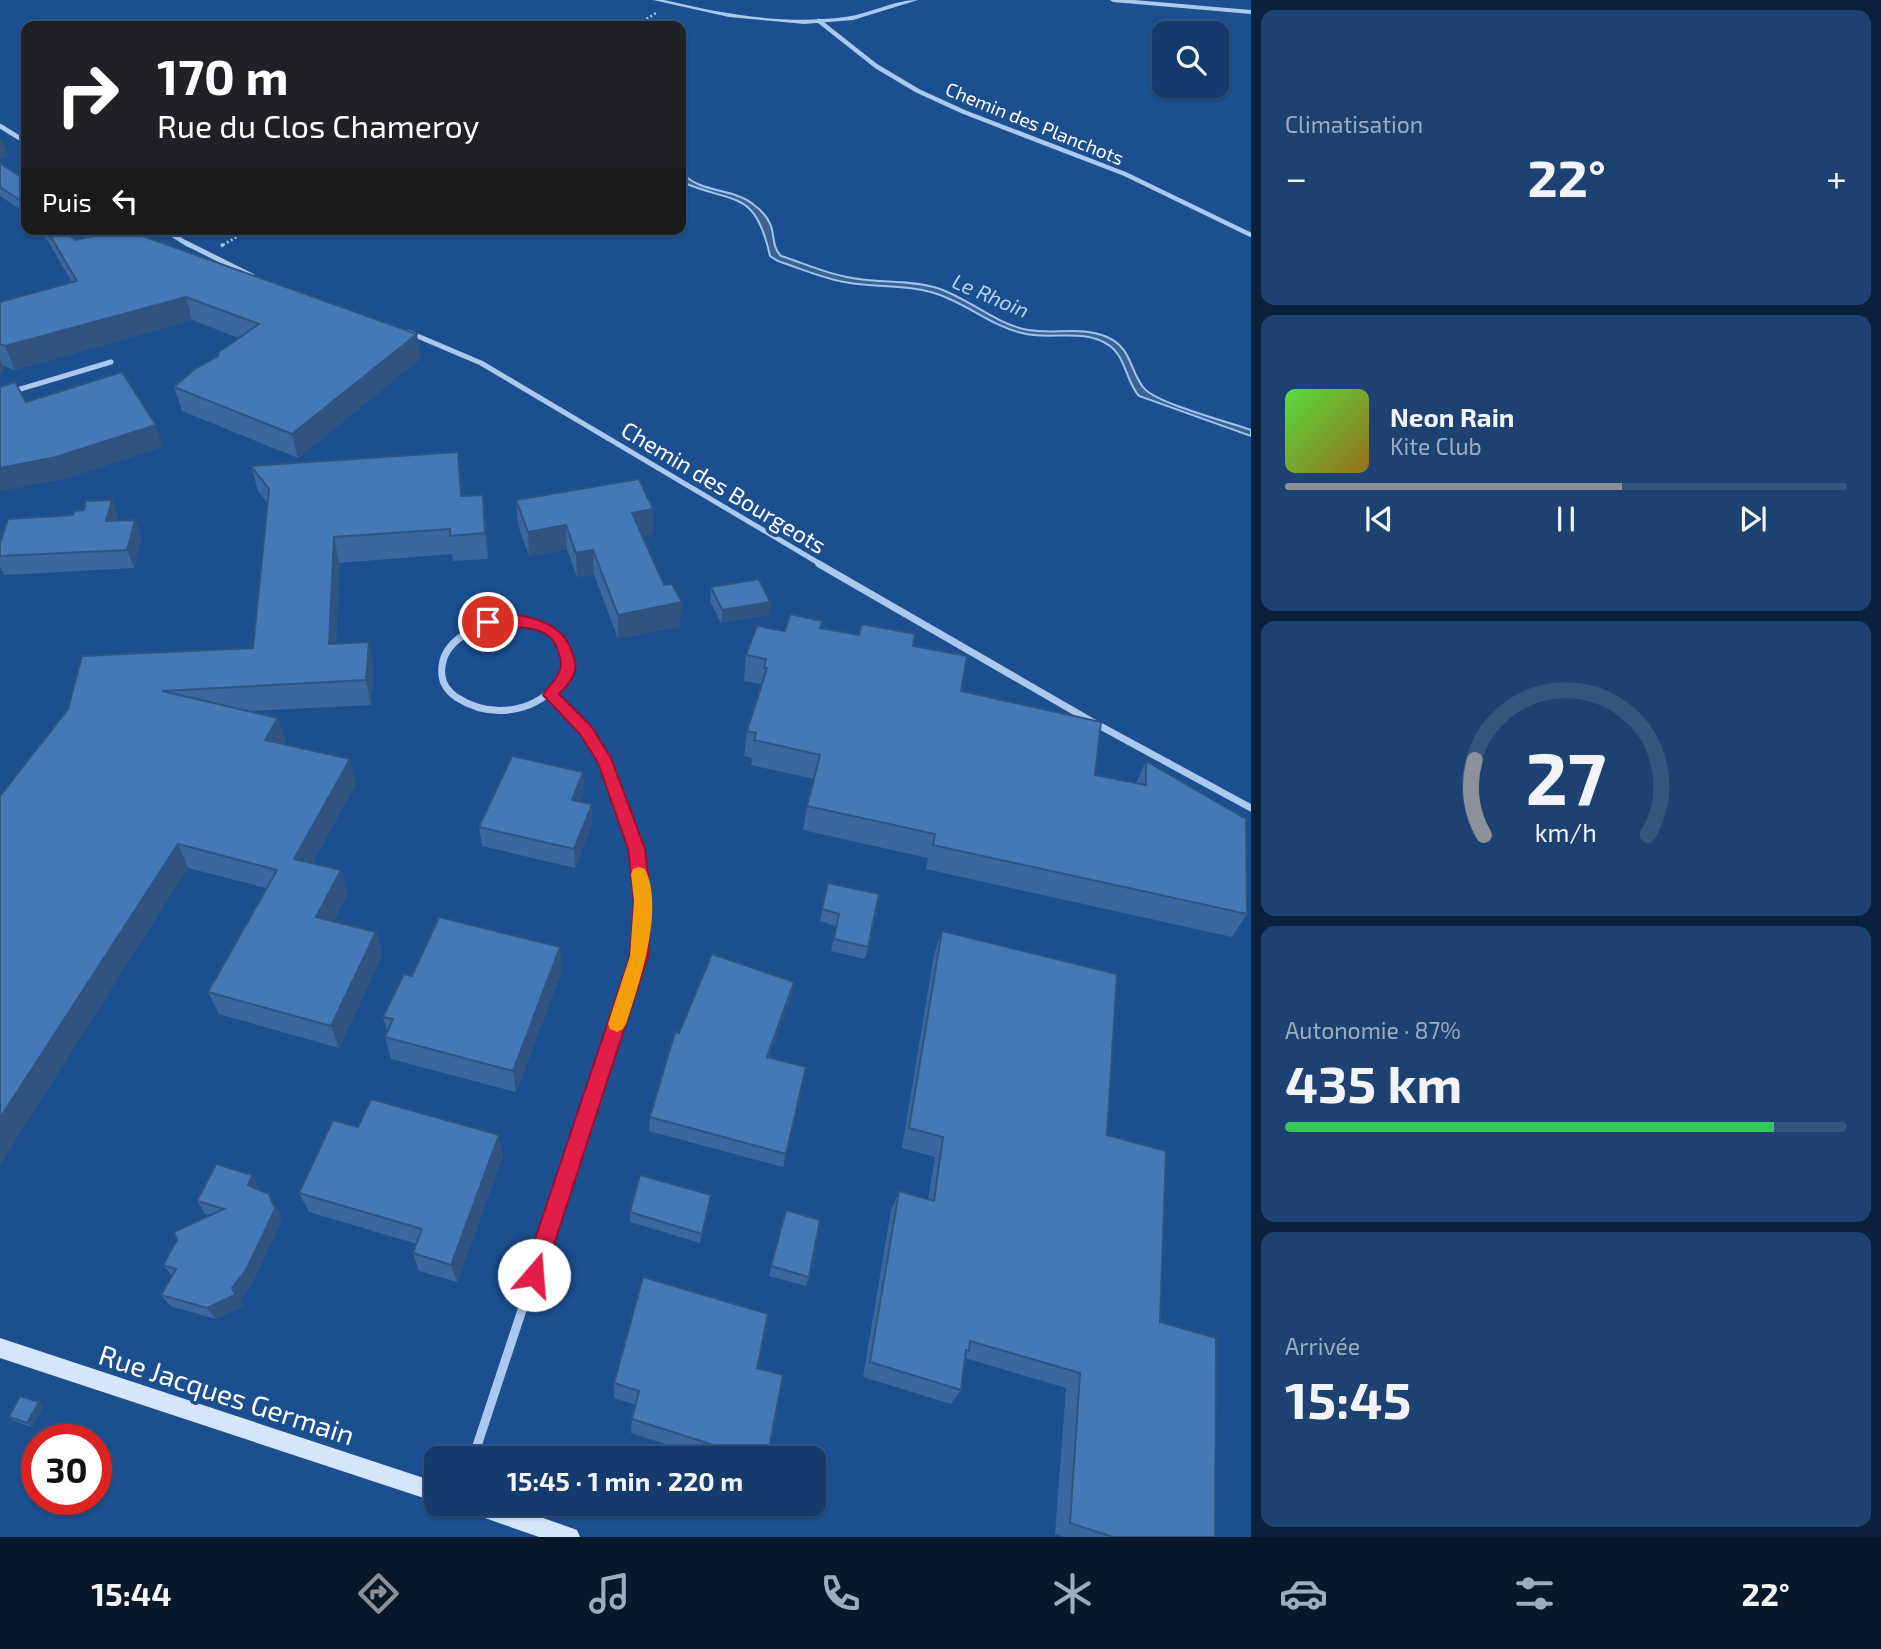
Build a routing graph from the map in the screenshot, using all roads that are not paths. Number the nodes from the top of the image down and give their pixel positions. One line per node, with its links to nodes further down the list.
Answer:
1 (656, 0): 4 (street)
2 (915, 0): 6 (street)
3 (1113, 0): 5 (street)
4 (675, 2): 6 (street)
5 (1251, 12)
6 (819, 21): 10 (street, Chemin des Planchots)
7 (0, 126): 8 (street)
8 (21, 139)
9 (173, 235): 11 (street)
10 (1251, 235)
11 (258, 278)
12 (401, 329): 16 (street, Chemin des Bourgeots)
13 (111, 362): 14 (street)
14 (0, 394)
15 (550, 695): 15 (street); 18 (street)
16 (1251, 808)
17 (0, 1349): 19 (main road, Rue Jacques Germain)
18 (477, 1446)
19 (424, 1488)
20 (508, 1516): 21 (main road)
21 (570, 1537)

